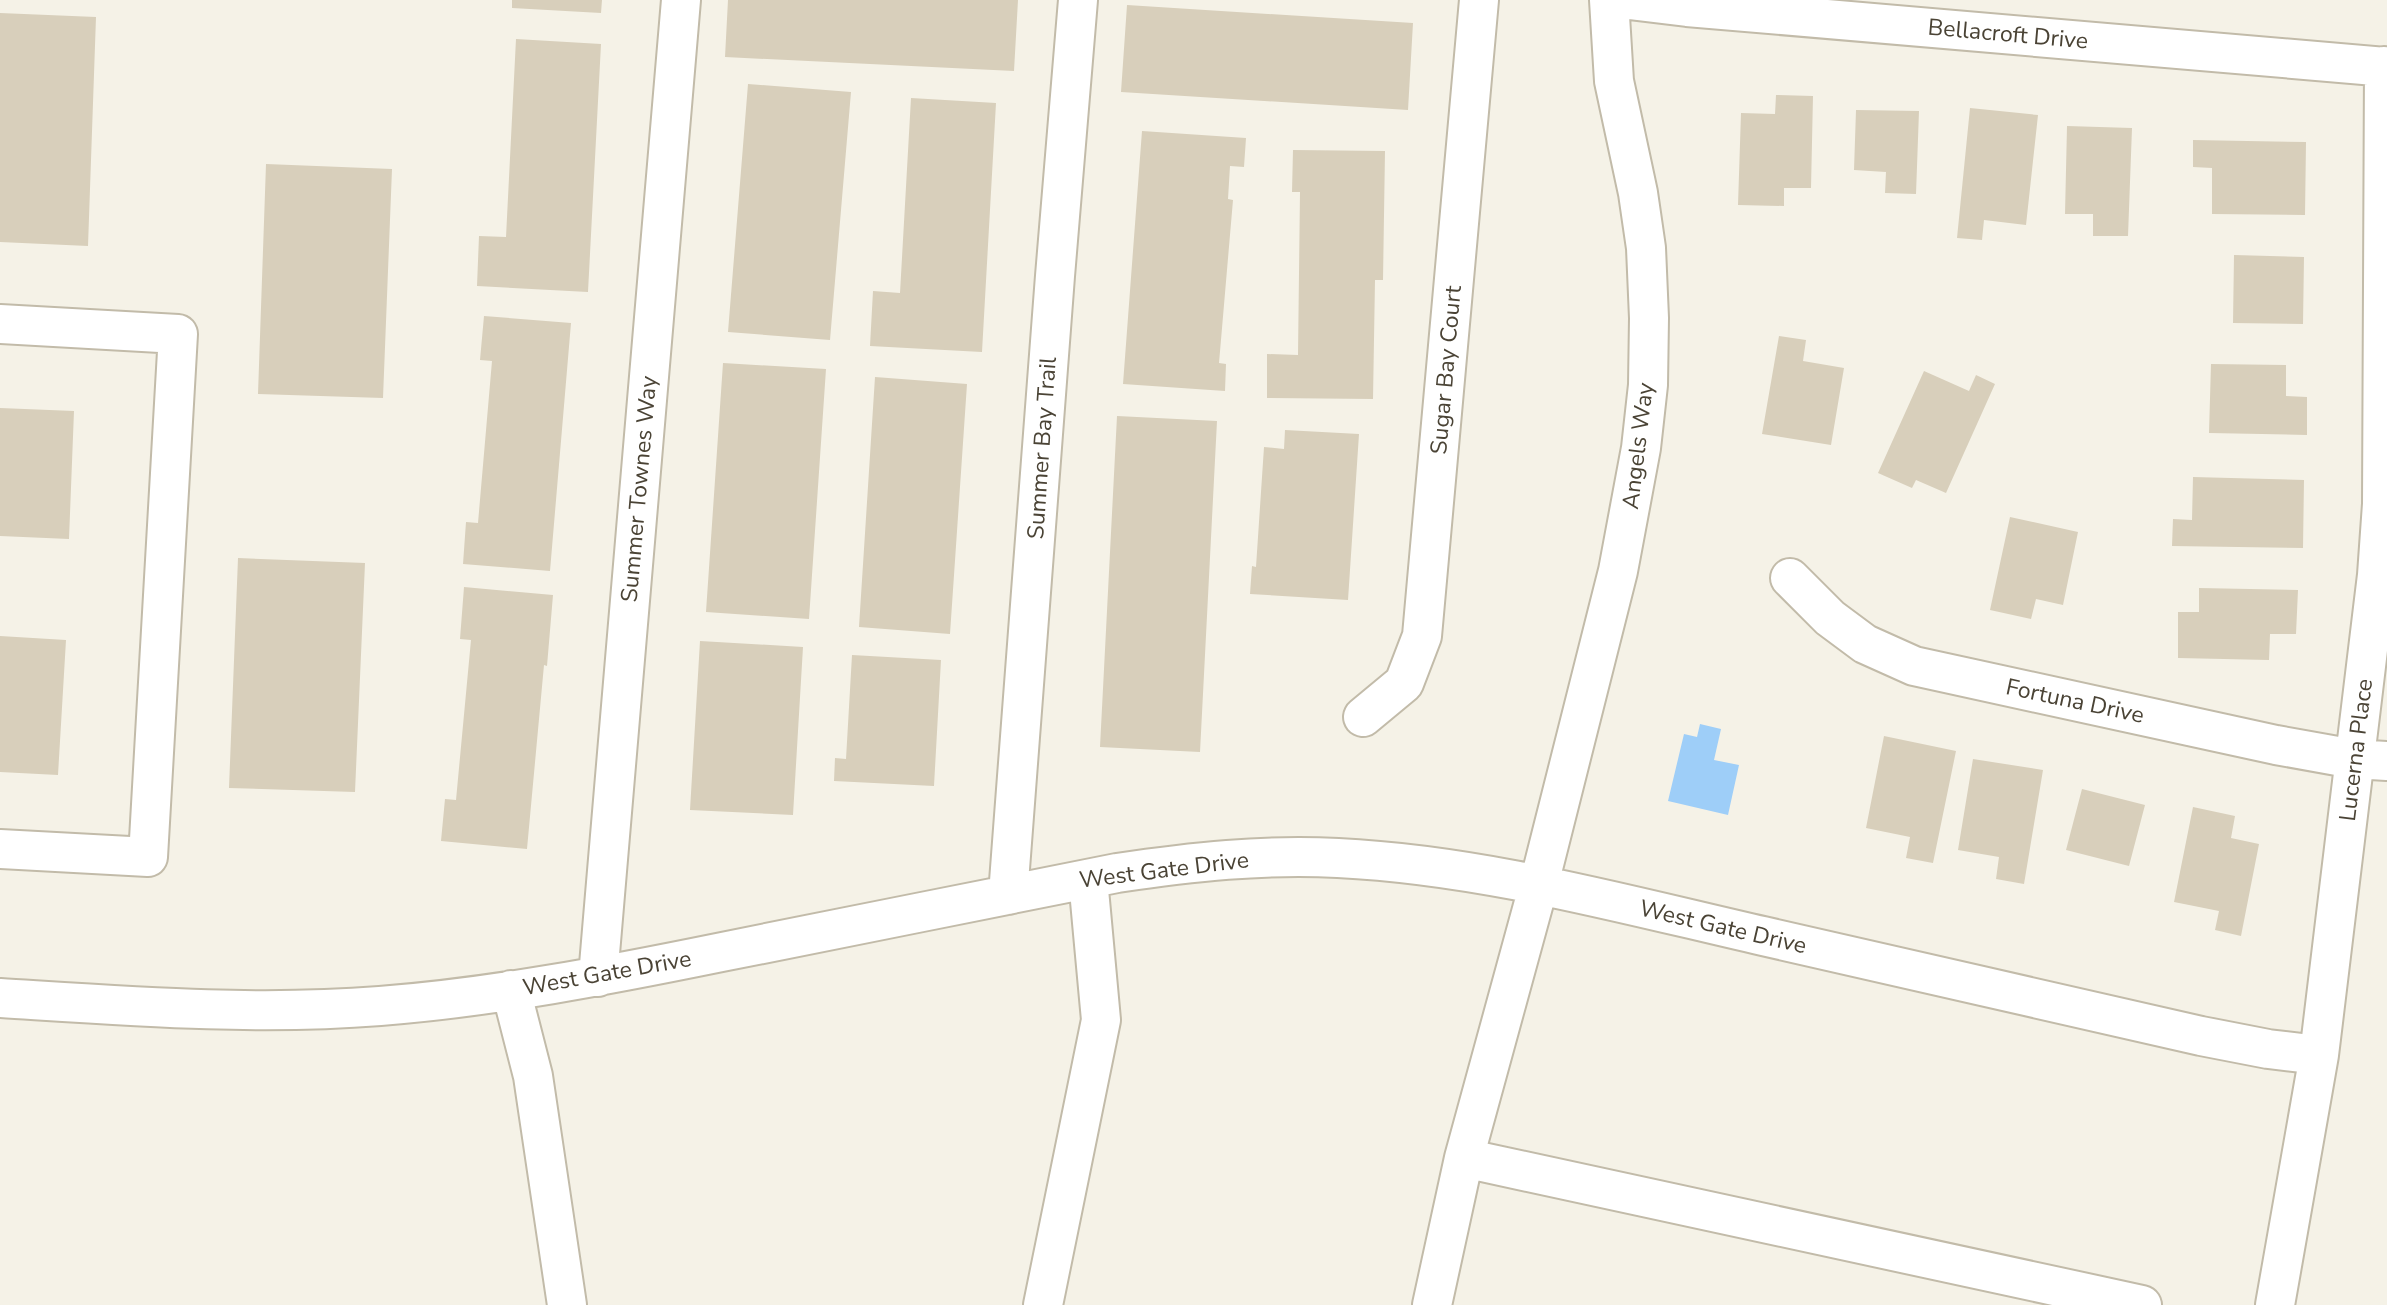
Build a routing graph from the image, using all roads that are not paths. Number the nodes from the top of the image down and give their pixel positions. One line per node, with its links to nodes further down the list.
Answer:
1 (681, 0): 15 (street, Summer Townes Way)
2 (1078, 0): 14 (street, Summer Bay Trail)
3 (1479, 0): 9 (street, Sugar Bay Court)
4 (1608, 0): 13 (street, Angels Way)
5 (1629, 0): 6 (street, Bellacroft Drive)
6 (2386, 66): 10 (street, Lucerna Place)
7 (0, 324): 11 (street)
8 (1790, 578): 10 (street, Fortuna Drive)
9 (1363, 717)
10 (2371, 760): 18 (street, Lucerna Place)
11 (0, 849)
12 (1088, 879): 13 (street, West Gate Drive); 14 (street, West Gate Drive); 21 (street)
13 (1539, 884): 18 (street, West Gate Drive); 19 (street, Angels Way)
14 (1008, 895): 15 (street, West Gate Drive)
15 (598, 977): 16 (street, West Gate Drive)
16 (511, 990): 17 (street, West Gate Drive); 20 (street)
17 (0, 998)
18 (2319, 1055): 24 (street, Lucerna Place)
19 (1464, 1158): 22 (street, Angels Way); 23 (street)
20 (567, 1305)
21 (1043, 1305)
22 (1432, 1305)
23 (2142, 1305)
24 (2275, 1305)

